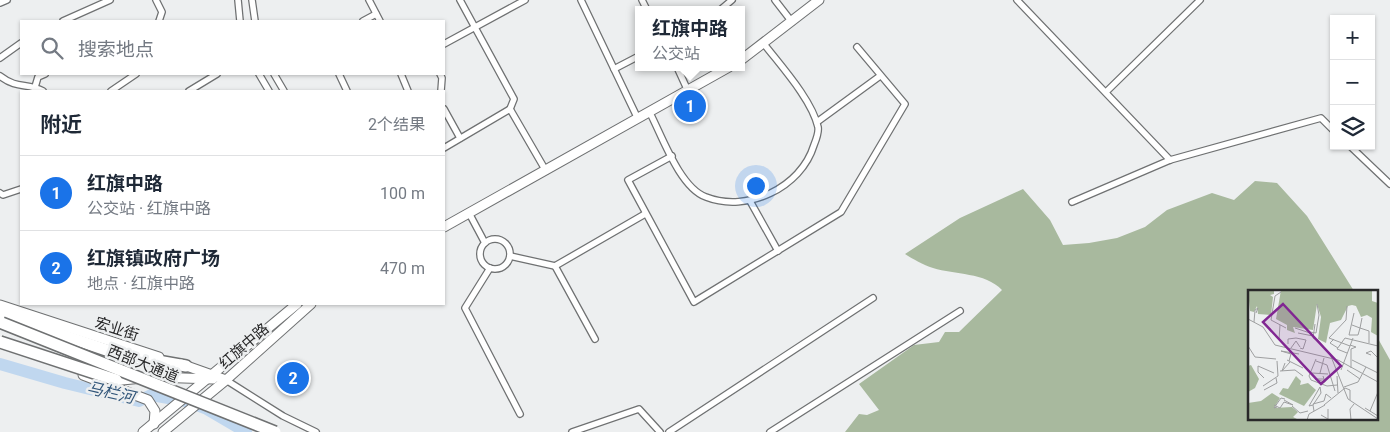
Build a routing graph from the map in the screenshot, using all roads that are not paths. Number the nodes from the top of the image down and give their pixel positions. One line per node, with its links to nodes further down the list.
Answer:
1 (7, 0): 14 (street)
2 (110, 0): 16 (street)
3 (156, 0): 17 (street)
4 (238, 0): 18 (street)
5 (252, 0): 19 (street)
6 (369, 0): 15 (street)
7 (460, 0): 23 (street)
8 (525, 0): 23 (street)
9 (581, 0): 31 (street)
10 (775, 0): 22 (street)
11 (819, 0): 22 (main road)
12 (1017, 0): 54 (street)
13 (1200, 0): 54 (street)
14 (0, 3)
15 (376, 14): 20 (street); 21 (street)
16 (65, 20)
17 (159, 20)
18 (239, 20)
19 (255, 20)
20 (365, 20)
21 (379, 20)
22 (792, 22): 26 (main road)
23 (475, 27): 24 (street); 55 (street)
24 (445, 43)
25 (20, 44): 29 (street)
26 (764, 44): 28 (main road); 59 (street)
27 (857, 47): 43 (street)
28 (745, 57)
29 (0, 58)
30 (635, 58): 31 (street)
31 (614, 70): 58 (street)
32 (679, 71): 53 (street)
33 (722, 71): 53 (main road)
34 (43, 75): 44 (street)
35 (135, 75): 46 (street)
36 (215, 75): 47 (street)
37 (260, 75): 48 (street)
38 (275, 75): 49 (street)
39 (339, 75): 50 (street)
40 (401, 75): 51 (street)
41 (440, 75): 52 (street)
42 (0, 76): 44 (street)
43 (880, 76): 59 (street); 76 (street)
44 (35, 87): 45 (street)
45 (41, 90)
46 (112, 90)
47 (191, 90)
48 (268, 90)
49 (283, 90)
50 (347, 90)
51 (408, 90)
52 (441, 90)
53 (688, 91): 57 (main road)
54 (1106, 92): 65 (street)
55 (510, 110): 61 (street); 66 (street)
56 (445, 111): 61 (street)
57 (650, 113): 58 (main road); 64 (street)
58 (638, 119): 66 (main road)
59 (816, 122): 70 (street)
60 (1330, 127): 65 (street)
61 (460, 138): 62 (street)
62 (445, 147)
63 (1354, 150): 67 (street)
64 (672, 156): 70 (street); 73 (street)
65 (1170, 160): 71 (street)
66 (546, 171): 72 (main road)
67 (1390, 184)
68 (20, 189): 69 (street)
69 (0, 194)
70 (750, 201): 76 (street)
71 (1072, 202)
72 (469, 213): 74 (main road); 75 (street)
73 (646, 214): 76 (street); 78 (street)
74 (445, 226)
75 (485, 243): 77 (street); 79 (street)
76 (778, 251)
77 (510, 256): 78 (street); 79 (street)
78 (555, 266): 89 (street)
79 (490, 268): 96 (street)
80 (873, 298): 105 (street)
81 (310, 305): 86 (main road, 红旗中路)
82 (0, 306): 91 (main road, 宏业街)
83 (286, 307): 86 (street); 92 (main road, 红旗中路)
84 (960, 311): 106 (street)
85 (0, 314): 91 (highway)
86 (294, 320): 94 (main road, 红旗中路)
87 (0, 322): 101 (highway, 西部大通道, bridge)
88 (0, 329): 100 (highway, 西部大通道)
89 (595, 338)
90 (0, 341): 93 (highway, bridge); 95 (main road)
91 (186, 366): 92 (main road, 宏业街)
92 (209, 378): 93 (main road, bridge); 94 (main road, 宏业街); 97 (main road, 红旗中路)
93 (116, 380): 95 (main road, bridge)
94 (226, 380): 98 (main road, 红旗中路); 102 (street)
95 (102, 382): 97 (main road)
96 (520, 414)
97 (154, 424): 99 (main road, 红旗中路)
98 (167, 430)
99 (143, 432)
100 (254, 432)
101 (275, 432)
102 (316, 432)
103 (572, 432): 104 (street)
104 (660, 432)
105 (669, 432)
106 (770, 432)

